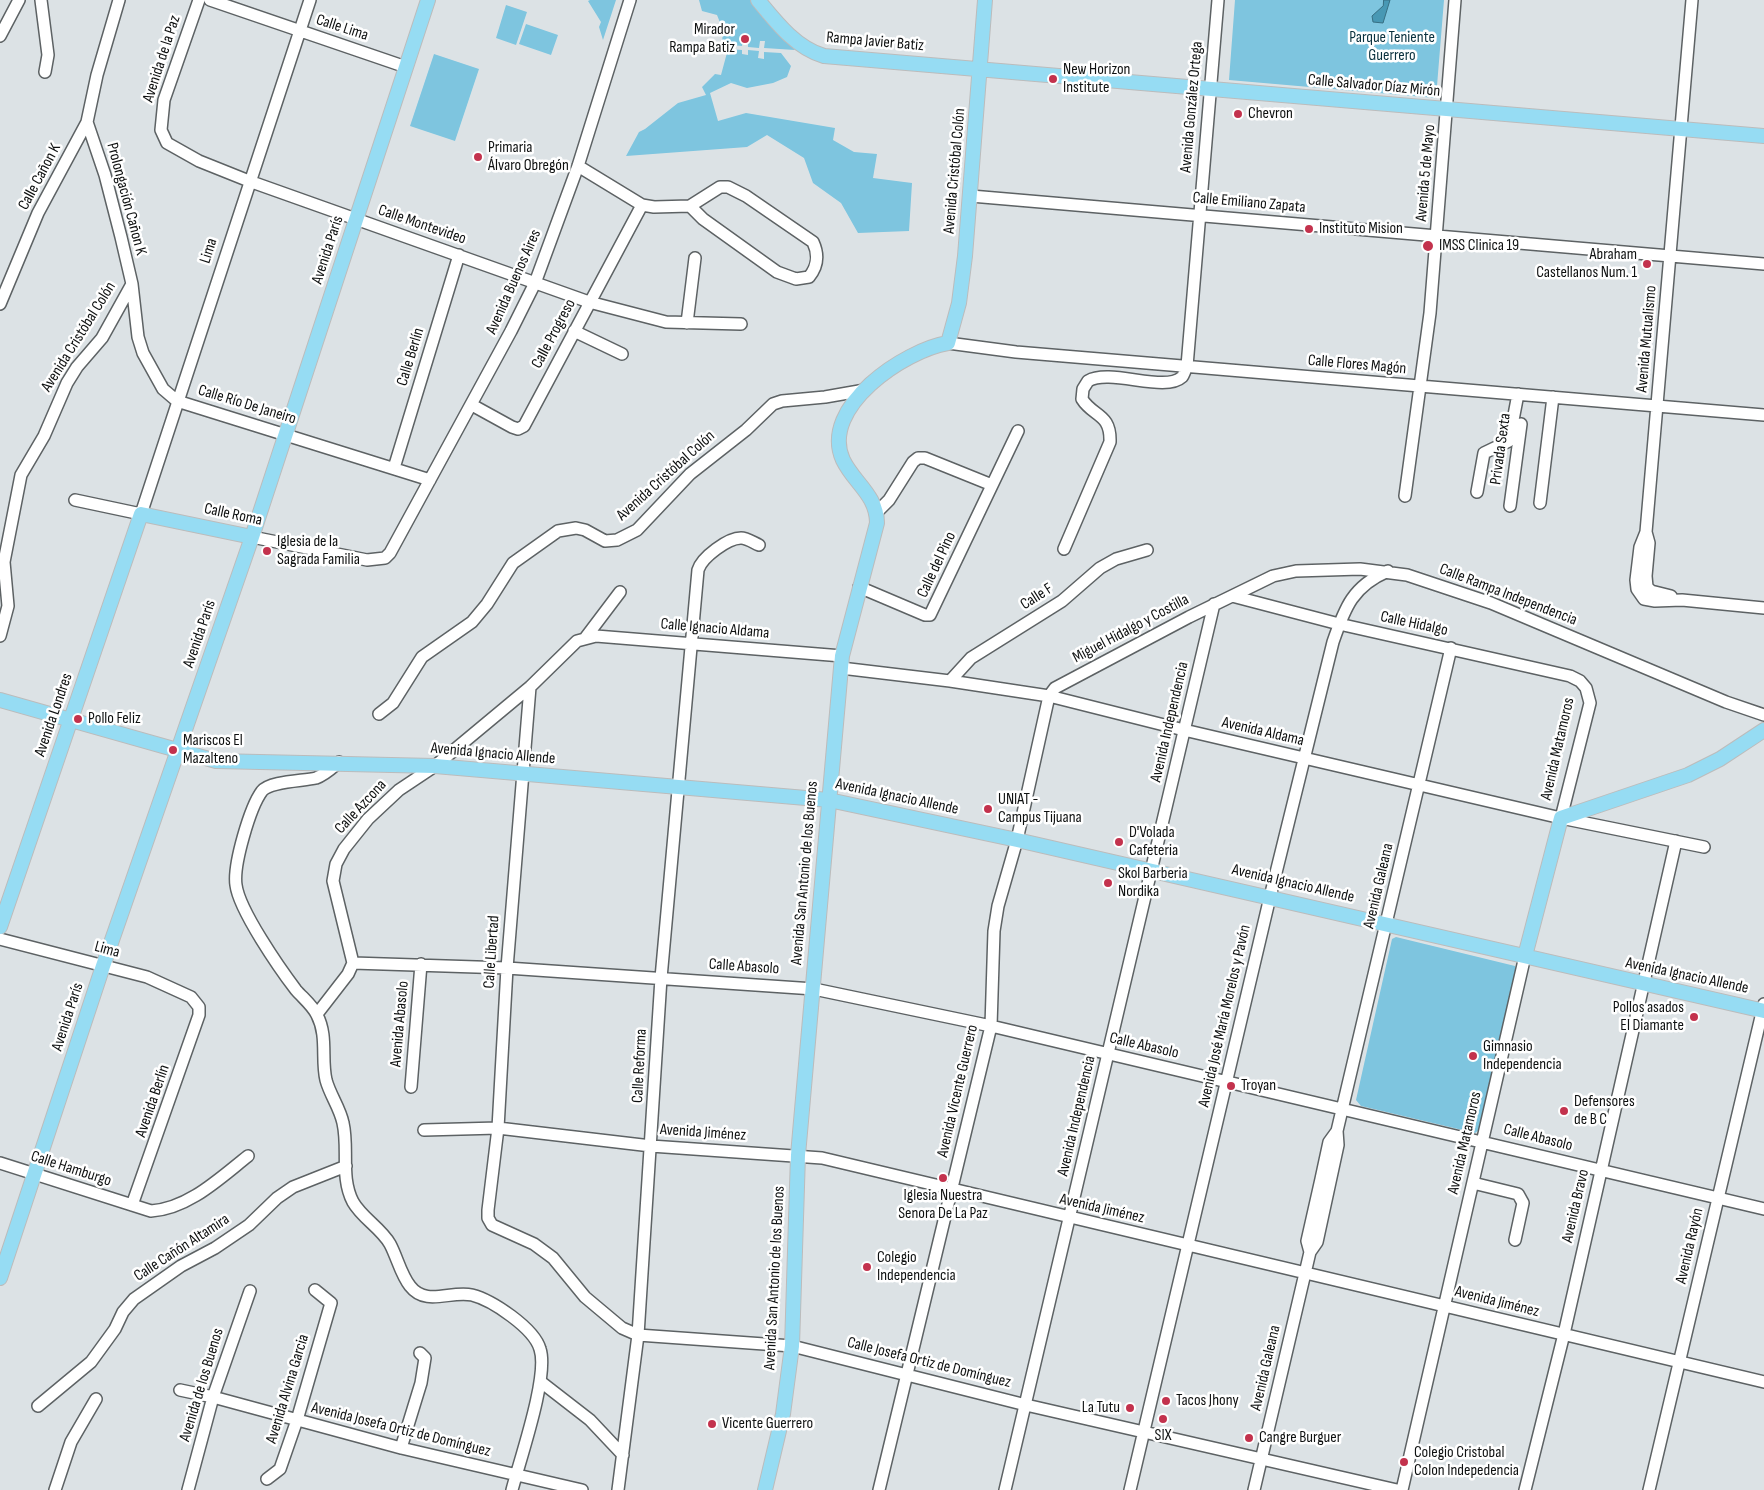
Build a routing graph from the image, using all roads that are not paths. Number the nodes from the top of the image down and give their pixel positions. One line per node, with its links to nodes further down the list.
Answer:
1 (19, 0): 15 (street)
2 (41, 0): 18 (street)
3 (119, 0): 21 (street)
4 (199, 0): 22 (street, Avenida de la Paz)
5 (210, 0): 14 (street, Calle Lima)
6 (310, 0): 14 (street, Lima)
7 (428, 0): 16 (main road, Avenida París)
8 (630, 0): 25 (street, Avenida Buenos Aires)
9 (758, 0): 17 (main road, Rampa Javier Batiz)
10 (986, 0): 17 (main road, Avenida Cristóbal Colón)
11 (1218, 0): 19 (street, Avenida González Ortega)
12 (1455, 0): 20 (street, Avenida 5 de Mayo)
13 (1692, 0): 23 (street, Avenida Mutualismo)
14 (300, 31): 16 (street, Calle Lima); 26 (street, Lima)
15 (0, 36)
16 (406, 66): 31 (main road, Avenida París)
17 (980, 68): 19 (main road, Calle Salvador Díaz Mirón); 27 (main road, Avenida Cristóbal Colón)
18 (45, 72)
19 (1210, 88): 20 (main road, Calle Salvador Díaz Mirón); 30 (street, Avenida González Ortega)
20 (1447, 110): 23 (main road, Calle Salvador Díaz Mirón); 32 (street, Avenida 5 de Mayo)
21 (87, 122): 38 (street, Prolongación Cañon K); 40 (street, Calle Cañon K)
22 (161, 130): 26 (street, Calle Montevideo)
23 (1682, 130): 24 (main road, Calle Salvador Díaz Mirón); 34 (street, Avenida Mutualismo)
24 (1764, 136)
25 (578, 166): 28 (street); 37 (street, Avenida Buenos Aires)
26 (249, 181): 31 (street, Calle Montevideo); 51 (street, Lima)
27 (971, 196): 30 (street, Calle Emiliano Zapata); 44 (main road, Avenida Cristóbal Colón)
28 (642, 205): 29 (street); 39 (street, Calle Progreso)
29 (690, 206): 29 (street)
30 (1200, 215): 32 (street, Calle Emiliano Zapata); 46 (street, Avenida González Ortega)
31 (357, 219): 33 (street, Calle Montevideo); 56 (main road, Avenida París)
32 (1437, 236): 34 (street, Calle Emiliano Zapata); 47 (street, Avenida 5 de Mayo)
33 (459, 255): 37 (street, Calle Montevideo); 57 (street, Calle Berlín)
34 (1670, 256): 36 (street, Calle Emiliano Zapata); 53 (street, Avenida Mutualismo)
35 (695, 258): 41 (street)
36 (1764, 264)
37 (535, 283): 39 (street, Calle Montevideo); 52 (street, Avenida Buenos Aires)
38 (132, 284): 51 (street, Calle Río De Janeiro); 79 (street, Avenida Cristóbal Colón)
39 (589, 302): 41 (street, Calle Montevideo); 43 (street, Calle Progreso)
40 (0, 304)
41 (687, 323): 42 (street, Calle Montevideo)
42 (741, 324)
43 (574, 331): 45 (street); 52 (street, Calle Progreso)
44 (948, 342): 46 (street, Calle Flores Magón); 48 (main road)
45 (622, 354)
46 (1186, 366): 47 (street, Calle Flores Magón); 69 (street)
47 (1420, 386): 49 (street, Calle Flores Magón); 61 (street, Avenida 5 de Mayo)
48 (866, 390): 65 (main road); 89 (street, Avenida Cristóbal Colón)
49 (1522, 395): 50 (street, Calle Flores Magón); 60 (street); 64 (street, Privada Sexta)
50 (1553, 398): 53 (street, Calle Flores Magón); 63 (street)
51 (177, 400): 56 (street, Calle Río De Janeiro); 66 (street, Lima)
52 (472, 405): 58 (street, Avenida Buenos Aires)
53 (1657, 406): 54 (street, Calle Flores Magón); 77 (street, Avenida Mutualismo)
54 (1764, 415)
55 (1018, 431): 59 (street)
56 (285, 434): 57 (street, Calle Río De Janeiro); 67 (main road, Avenida París)
57 (394, 468): 58 (street, Calle Río De Janeiro)
58 (430, 480): 71 (street, Avenida Buenos Aires)
59 (992, 485): 65 (street); 73 (street, Calle del Pino)
60 (1477, 492)
61 (1405, 496)
62 (75, 500): 66 (street, Calle Roma)
63 (1540, 503)
64 (1510, 506)
65 (877, 512): 73 (main road, Avenida San Antonio de los Buenos)
66 (141, 514): 67 (main road, Calle Roma); 91 (main road, Avenida Londres)
67 (252, 537): 71 (street, Calle Roma); 94 (main road, Avenida París)
68 (759, 545): 81 (street, Calle Reforma)
69 (1064, 548)
70 (1147, 550): 84 (street, Calle F)
71 (385, 558)
72 (1388, 571): 75 (street, Calle Rampa Independencia); 78 (street, Avenida José María Morelos y Pavón); 90 (street, Calle Rampa Independencia)
73 (859, 587): 83 (main road, Avenida San Antonio de los Buenos)
74 (620, 592): 80 (street, Calle Azcona)
75 (1232, 596): 76 (street, Miguel Hidalgo y Costilla); 78 (street, Calle Hidalgo)
76 (1214, 604): 87 (street, Miguel Hidalgo y Costilla); 92 (street, Avenida Independencia)
77 (1764, 608)
78 (1339, 624): 82 (street, Calle Hidalgo); 95 (street, Avenida José María Morelos y Pavón)
79 (0, 636)
80 (586, 637): 81 (street, Calle Ignacio Aldama); 85 (street, Calle Azcona)
81 (690, 643): 83 (street, Calle Ignacio Aldama); 100 (street, Calle Reforma)
82 (1451, 648): 86 (street, Calle Hidalgo); 99 (street, Avenida Galeana)
83 (841, 662): 84 (street, Avenida Aldama); 101 (main road, Avenida San Antonio de los Buenos)
84 (950, 681): 87 (street, Avenida Aldama)
85 (530, 688): 97 (street, Calle Azcona); 98 (street, Calle Libertad)
86 (1586, 688): 102 (street, Avenida Matamoros)
87 (1049, 696): 92 (street, Avenida Aldama); 103 (street, Avenida Vicente Guerrero)
88 (0, 700): 91 (main road, Avenida Ignacio Allende)
89 (380, 714)
90 (1764, 715)
91 (70, 721): 94 (main road, Avenida Ignacio Allende); 109 (main road, Avenida Londres)
92 (1184, 730): 95 (street, Avenida Aldama); 106 (street, Avenida Independencia)
93 (1764, 730): 102 (main road)
94 (179, 752): 96 (main road, Avenida Ignacio Allende); 114 (main road, Avenida París)
95 (1304, 758): 99 (street, Avenida Aldama); 107 (street, Avenida José María Morelos y Pavón)
96 (339, 762): 97 (main road, Avenida Ignacio Allende); 121 (street)
97 (435, 766): 98 (main road, Avenida Ignacio Allende); 112 (street, Calle Azcona)
98 (524, 774): 100 (main road, Avenida Ignacio Allende); 115 (street, Calle Libertad)
99 (1420, 783): 102 (street, Avenida Aldama); 108 (street, Avenida Galeana)
100 (677, 788): 101 (main road, Avenida Ignacio Allende); 116 (street, Calle Reforma)
101 (828, 800): 103 (main road, Avenida Ignacio Allende); 118 (main road, Avenida San Antonio de los Buenos)
102 (1560, 818): 104 (street, Avenida Aldama); 111 (main road, Avenida Matamoros)
103 (1017, 840): 106 (main road, Avenida Ignacio Allende); 122 (street, Avenida Vicente Guerrero)
104 (1676, 842): 105 (street, Avenida Aldama); 117 (street, Avenida Bravo)
105 (1704, 847)
106 (1152, 870): 107 (main road, Avenida Ignacio Allende); 123 (street, Avenida Independencia)
107 (1270, 897): 108 (main road, Avenida Ignacio Allende); 124 (street, Avenida José María Morelos y Pavón)
108 (1387, 923): 111 (main road, Avenida Ignacio Allende); 126 (street, Avenida Galeana)
109 (0, 928)
110 (0, 939): 114 (street, Lima)
111 (1525, 956): 117 (main road, Avenida Ignacio Allende); 129 (street, Avenida Matamoros)
112 (353, 963): 113 (street, Avenida Abasolo); 121 (street)
113 (421, 964): 115 (street, Avenida Abasolo); 125 (street, Avenida Abasolo)
114 (103, 966): 119 (street, Lima); 136 (main road, Avenida París)
115 (507, 968): 116 (street, Calle Abasolo); 127 (street, Calle Libertad)
116 (661, 978): 118 (street, Calle Abasolo); 130 (street, Calle Reforma)
117 (1644, 985): 120 (main road, Avenida Ignacio Allende); 135 (street, Avenida Bravo)
118 (814, 989): 122 (street, Calle Abasolo); 131 (main road, Avenida San Antonio de los Buenos)
119 (199, 1006): 140 (street, Avenida Berlín)
120 (1764, 1008): 139 (street, Avenida Rayón)
121 (317, 1014): 134 (street)
122 (991, 1026): 123 (street, Calle Abasolo); 138 (street, Avenida Vicente Guerrero)
123 (1108, 1054): 124 (street, Calle Abasolo); 143 (street, Avenida Independencia)
124 (1227, 1082): 126 (street, Calle Abasolo); 145 (street, Avenida José María Morelos y Pavón)
125 (411, 1087)
126 (1342, 1109): 129 (street, Calle Abasolo); 146 (street, Avenida Galeana)
127 (498, 1128): 128 (street, Avenida Jiménez); 130 (street, Avenida Jiménez); 142 (street, Calle Libertad)
128 (424, 1130)
129 (1483, 1141): 135 (street, Calle Abasolo); 137 (street, Avenida Matamoros)
130 (651, 1146): 131 (street, Avenida Jiménez); 152 (street, Calle Reforma)
131 (798, 1155): 138 (street, Avenida Jiménez); 153 (main road, Avenida San Antonio de los Buenos)
132 (248, 1156): 140 (street, Calle Hamburgo)
133 (0, 1163): 136 (street, Calle Hamburgo)
134 (346, 1166): 157 (street); 163 (street, Calle Cañón Altamira)
135 (1601, 1170): 139 (street, Calle Abasolo); 151 (street, Avenida Bravo)
136 (35, 1175): 140 (street, Calle Hamburgo); 147 (main road, Avenida París)
137 (1473, 1183): 144 (street); 150 (street, Avenida Matamoros)
138 (952, 1190): 143 (street, Avenida Jiménez); 156 (street, Avenida Vicente Guerrero)
139 (1718, 1199): 141 (street, Calle Abasolo); 155 (street, Avenida Rayón)
140 (132, 1206)
141 (1764, 1209)
142 (488, 1218): 152 (street, Calle Josefa Ortiz de Domínguez)
143 (1071, 1219): 145 (street, Avenida Jiménez); 162 (street, Avenida Independencia)
144 (1515, 1240)
145 (1187, 1246): 146 (street, Avenida Jiménez); 165 (street, Avenida José María Morelos y Pavón)
146 (1304, 1274): 150 (street, Avenida Jiménez); 168 (street, Avenida Galeana)
147 (0, 1278)
148 (315, 1290): 164 (street, Avenida Alvina Garcia)
149 (250, 1291): 160 (street, Avenida de los Buenos)
150 (1445, 1306): 151 (street, Avenida Jiménez); 182 (street, Avenida Matamoros)
151 (1564, 1334): 155 (street, Avenida Jiménez); 183 (street, Avenida Bravo)
152 (638, 1335): 153 (street, Calle Josefa Ortiz de Domínguez); 167 (street, Calle Reforma)
153 (792, 1346): 156 (street, Calle Josefa Ortiz de Domínguez); 171 (main road, Avenida San Antonio de los Buenos)
154 (420, 1354): 166 (street)
155 (1679, 1362): 158 (street, Avenida Jiménez); 184 (street, Avenida Rayón)
156 (906, 1376): 162 (street, Calle Josefa Ortiz de Domínguez); 177 (street, Avenida Vicente Guerrero)
157 (540, 1382): 167 (street); 169 (street)
158 (1764, 1382)
159 (180, 1390): 160 (street, Avenida Josefa Ortiz de Domínguez)
160 (213, 1396): 164 (street, Avenida Josefa Ortiz de Domínguez); 173 (street, Avenida de los Buenos)
161 (96, 1399): 172 (street)
162 (1026, 1405): 165 (street, Calle Josefa Ortiz de Domínguez); 178 (street, Avenida Independencia)
163 (38, 1406)
164 (297, 1420): 166 (street, Avenida Josefa Ortiz de Domínguez); 170 (street, Avenida Alvina Garcia)
165 (1144, 1432): 168 (street, Calle Josefa Ortiz de Domínguez); 179 (street, Avenida José María Morelos y Pavón)
166 (401, 1448): 169 (street, Avenida Josefa Ortiz de Domínguez)
167 (623, 1455): 176 (street, Calle Reforma)
168 (1262, 1459): 180 (street, Avenida Galeana); 181 (street, Calle Josefa Ortiz de Domínguez)
169 (516, 1475): 174 (street); 175 (street, Avenida Josefa Ortiz de Domínguez)
170 (267, 1479)
171 (767, 1484)
172 (56, 1490)
173 (188, 1490)
174 (512, 1490)
175 (582, 1490)
176 (618, 1490)
177 (880, 1490)
178 (1005, 1490)
179 (1130, 1490)
180 (1254, 1490)
181 (1397, 1490)
182 (1402, 1490)
183 (1525, 1490)
184 (1649, 1490)

